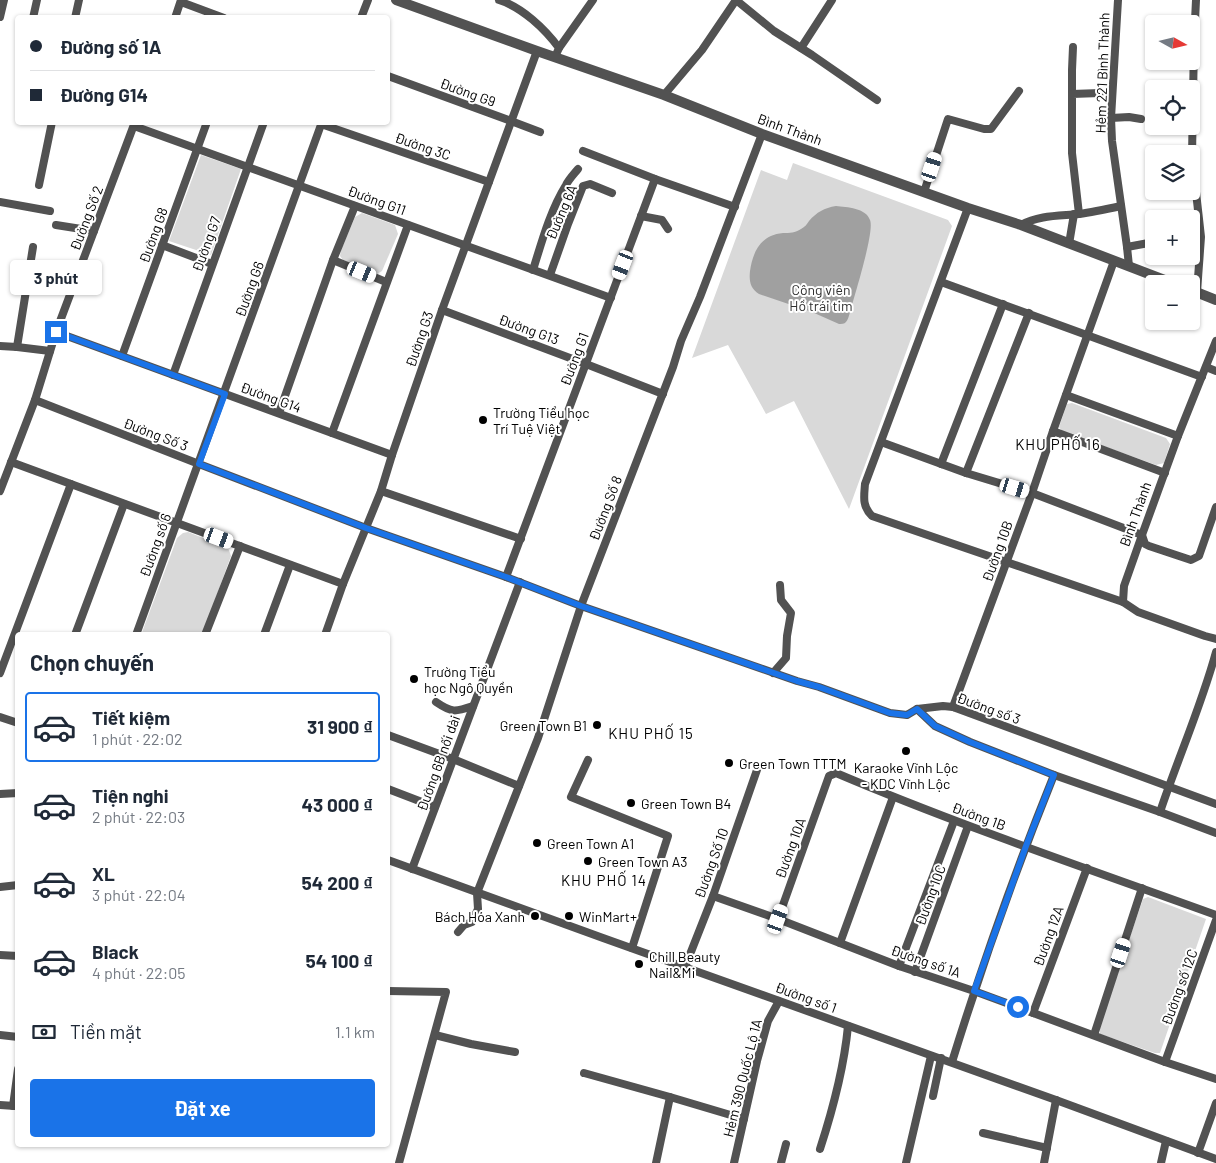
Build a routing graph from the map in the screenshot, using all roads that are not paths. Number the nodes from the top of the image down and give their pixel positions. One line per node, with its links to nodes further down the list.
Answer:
1 (4, 0): 19 (street)
2 (37, 0): 14 (street)
3 (79, 0): 15 (street)
4 (368, 0): 18 (street)
5 (396, 0): 22 (street, Bình Thành)
6 (499, 0): 13 (street)
7 (593, 0): 23 (street)
8 (736, 0): 21 (street); 28 (street)
9 (832, 0): 21 (street)
10 (1118, 0): 30 (street, Hẻm 221 Bình Thành)
11 (1196, 0): 78 (street)
12 (181, 1): 16 (street); 17 (street)
13 (512, 2): 23 (street)
14 (34, 15)
15 (76, 15)
16 (176, 15)
17 (216, 15)
18 (362, 15)
19 (0, 17)
20 (1073, 47): 27 (street)
21 (801, 48): 29 (street)
22 (537, 51): 23 (street, Bình Thành); 32 (street, Đường G3)
23 (557, 53): 28 (street, Bình Thành)
24 (390, 77): 32 (street, Đường G9)
25 (1019, 92): 50 (street)
26 (1100, 93): 27 (street)
27 (1072, 94): 58 (street)
28 (664, 95): 41 (street, Bình Thành)
29 (877, 100)
30 (1111, 118): 31 (street); 54 (street, Hẻm 221 Bình Thành)
31 (1141, 119)
32 (511, 120): 40 (street, Đường G9); 47 (street, Đường G3)
33 (51, 125): 48 (street)
34 (135, 125): 64 (street, Đường Số 2)
35 (138, 125): 42 (street, Đường G11)
36 (206, 125): 42 (street, Đường G8)
37 (263, 125): 44 (street, Đường G7)
38 (321, 125): 49 (street, Đường G6)
39 (328, 125): 47 (street, Đường 3C)
40 (540, 132)
41 (762, 134): 50 (street, Bình Thành); 55 (street, Đường Số 8)
42 (198, 149): 44 (street, Đường G11); 67 (street, Đường G8)
43 (583, 151): 46 (street)
44 (248, 167): 49 (street, Đường G11); 73 (street, Đường G7)
45 (578, 169): 75 (street)
46 (655, 179): 55 (street); 59 (street, Đường G1)
47 (489, 182): 68 (street, Đường G3)
48 (39, 185)
49 (300, 186): 53 (street, Đường G11); 99 (street, Đường G6)
50 (924, 192): 56 (street, Bình Thành)
51 (612, 193): 76 (street, Đường 6A)
52 (0, 202): 57 (street)
53 (355, 206): 61 (street, Đường G11); 71 (street)
54 (1121, 206): 58 (street); 69 (street, Hẻm 221 Bình Thành)
55 (735, 207): 100 (street, Đường Số 8)
56 (968, 208): 62 (street, Bình Thành); 80 (street)
57 (50, 210)
58 (1077, 214): 62 (street); 65 (street)
59 (641, 216): 63 (street); 82 (street, Đường G1)
60 (56, 225): 64 (street)
61 (408, 225): 68 (street, Đường G11); 79 (street)
62 (1021, 225): 65 (street, Bình Thành)
63 (668, 230)
64 (94, 231): 87 (street, Đường Số 2)
65 (1069, 244): 72 (street, Bình Thành)
66 (1145, 244): 69 (street)
67 (162, 245): 73 (street); 93 (street, Đường G8)
68 (465, 246): 75 (street, Đường G11); 85 (street, Đường G3)
69 (1128, 247): 74 (street, Hẻm 221 Bình Thành)
70 (32, 248): 91 (street)
71 (333, 260): 79 (street); 103 (street)
72 (1114, 261): 74 (street, Bình Thành); 88 (street, Đường 10B)
73 (212, 264): 97 (street, Đường G7)
74 (1129, 266): 77 (street, Bình Thành)
75 (533, 270): 76 (street, Đường G11)
76 (550, 275): 82 (street, Đường G11)
77 (1152, 275)
78 (1196, 275)
79 (386, 282): 105 (street)
80 (941, 282): 84 (street); 107 (street)
81 (1200, 293): 83 (street)
82 (611, 298): 94 (street, Đường G1)
83 (1216, 300)
84 (1003, 304): 86 (street); 111 (street)
85 (442, 310): 94 (street, Đường G13); 108 (street, Đường G3)
86 (1029, 313): 88 (street); 112 (street)
87 (56, 332): 92 (street, Đường Số 2); 93 (street, Đường G14)
88 (1088, 334): 98 (street); 101 (street, Đường 10B)
89 (1216, 341): 95 (street, Bình Thành)
90 (0, 346): 91 (street)
91 (17, 346): 92 (street)
92 (50, 351): 102 (street, Đường Số 2)
93 (122, 356): 97 (street, Đường G14)
94 (586, 364): 100 (street, Đường G13); 123 (street, Đường G1)
95 (1206, 367): 96 (street); 98 (street, Bình Thành)
96 (1216, 371)
97 (173, 375): 99 (street, Đường G14)
98 (1202, 377): 106 (street, Bình Thành)
99 (225, 394): 103 (street, Đường G14); 110 (street, Đường G6)
100 (663, 394): 132 (street, Đường Số 8)
101 (1066, 395): 104 (street, Đường 10B); 106 (street)
102 (35, 400): 109 (street, Đường Số 2); 110 (street, Đường Số 3)
103 (278, 413): 105 (street, Đường G14)
104 (1053, 432): 113 (street); 117 (street, Đường 10B)
105 (332, 433): 108 (street, Đường G14)
106 (1178, 436): 113 (street, Bình Thành)
107 (881, 442): 111 (street); 125 (street)
108 (392, 455): 116 (street, Đường G3)
109 (11, 462): 114 (street); 115 (street, Đường Số 2)
110 (199, 464): 120 (street, Đường số 6); 121 (street, Đường Số 3)
111 (941, 464): 112 (street)
112 (966, 473): 117 (street)
113 (1164, 473): 122 (street, Bình Thành)
114 (71, 484): 118 (street); 133 (street)
115 (0, 491)
116 (381, 491): 121 (street, Đường G3); 123 (street)
117 (1032, 493): 122 (street); 125 (street, Đường 10B)
118 (124, 504): 120 (street); 134 (street)
119 (1216, 507): 122 (street)
120 (177, 523): 124 (street); 135 (street, Đường số 6)
121 (366, 528): 127 (street, Đường Số 3); 129 (street, Đường G3)
122 (1142, 535): 131 (street, Bình Thành)
123 (520, 539): 127 (street, Đường G1)
124 (240, 546): 126 (street); 136 (street)
125 (1006, 563): 131 (street); 148 (street, Đường 10B)
126 (290, 565): 129 (street); 137 (street)
127 (506, 577): 128 (street, Đường Số 3)
128 (520, 582): 132 (street, Đường Số 3); 147 (street, Đường 6B nối dài)
129 (343, 584): 138 (street, Đường G3)
130 (780, 585): 145 (street)
131 (1122, 602): 140 (street)
132 (581, 606): 145 (street, Đường Số 3); 157 (street, Đường Số 8)
133 (16, 632)
134 (76, 632)
135 (137, 632)
136 (206, 632)
137 (265, 632)
138 (326, 632)
139 (15, 634): 141 (street)
140 (1216, 639)
141 (9, 650): 142 (street); 144 (street)
142 (15, 652)
143 (1216, 652): 159 (street)
144 (0, 673)
145 (773, 673): 149 (street, Đường Số 3)
146 (436, 702): 147 (street)
147 (472, 706): 153 (street, Đường 6B nối dài)
148 (953, 707): 149 (street, Đường số 3); 159 (street, Đường số 3)
149 (917, 709): 156 (street)
150 (0, 717): 151 (street)
151 (15, 722)
152 (390, 736): 153 (street)
153 (452, 759): 157 (street); 165 (street, Đường 6B nối dài)
154 (588, 760): 184 (street)
155 (758, 767): 178 (street, Đường Số 10)
156 (1054, 775): 166 (street); 170 (street)
157 (519, 786): 177 (street, Đường Số 8)
158 (826, 786): 163 (street, Đường 1B); 180 (street, Đường 10A)
159 (1168, 788): 164 (street, Đường số 3); 166 (street)
160 (390, 790): 165 (street)
161 (15, 793): 162 (street)
162 (0, 794)
163 (893, 797): 167 (street, Đường 1B); 183 (street)
164 (1216, 804)
165 (435, 807): 173 (street, Đường 6B nối dài)
166 (1160, 812): 169 (street)
167 (954, 821): 168 (street, Đường 1B); 188 (street)
168 (968, 826): 170 (street, Đường 1B); 189 (street, Đường 10C)
169 (1216, 833)
170 (1026, 846): 172 (street, Đường 1B); 191 (street)
171 (390, 861): 173 (street, Đường số 1)
172 (1087, 868): 176 (street, Đường 1B); 193 (street, Đường 12A)
173 (412, 869): 177 (street, Đường số 1)
174 (15, 886): 175 (street)
175 (0, 887)
176 (1142, 888): 179 (street, Đường 1B); 197 (street)
177 (477, 893): 182 (street, Đường Số 8); 184 (street, Đường số 1)
178 (713, 896): 180 (street, Đường số 1A); 187 (street, Đường Số 10)
179 (1216, 914)
180 (778, 919): 183 (street, Đường số 1A)
181 (1216, 920): 203 (street, Đường số 12C)
182 (458, 932)
183 (840, 943): 188 (street, Đường số 1A)
184 (632, 948): 187 (street, Đường số 1)
185 (0, 955): 186 (street)
186 (15, 956)
187 (685, 966): 192 (street, Đường số 1)
188 (899, 966): 189 (street, Đường số 1A)
189 (915, 972): 191 (street, Đường số 1A)
190 (390, 991): 196 (street)
191 (974, 991): 193 (street, Đường số 1A); 202 (street)
192 (779, 1001): 194 (street, Đường số 1); 212 (street, Hẻm 390 Quốc Lộ 1A)
193 (1033, 1012): 197 (street, Đường số 1A)
194 (848, 1026): 200 (street, Đường số 1); 217 (street)
195 (0, 1035): 198 (street)
196 (434, 1035): 199 (street); 220 (street)
197 (1094, 1035): 203 (street, Đường số 1A)
198 (15, 1037)
199 (514, 1052)
200 (931, 1056): 201 (street, Đường số 1); 224 (street)
201 (941, 1058): 202 (street, Đường số 1); 206 (street)
202 (952, 1062): 208 (street, Đường số 1)
203 (1165, 1062): 205 (street, Đường số 1A)
204 (584, 1073): 207 (street)
205 (1216, 1079)
206 (933, 1096)
207 (670, 1097): 212 (street); 221 (street)
208 (1056, 1100): 214 (street, Đường số 1); 216 (street)
209 (1216, 1103): 218 (street)
210 (0, 1105): 211 (street)
211 (15, 1106)
212 (744, 1119): 222 (street, Hẻm 390 Quốc Lộ 1A)
213 (983, 1133): 216 (street)
214 (1166, 1141): 218 (street, Đường số 1); 226 (street)
215 (786, 1144): 223 (street)
216 (1047, 1148): 225 (street)
217 (820, 1149)
218 (1198, 1153): 219 (street, Đường số 1)
219 (1216, 1159)
220 (399, 1163)
221 (656, 1163)
222 (734, 1163)
223 (781, 1163)
224 (906, 1163)
225 (1044, 1163)
226 (1161, 1163)

